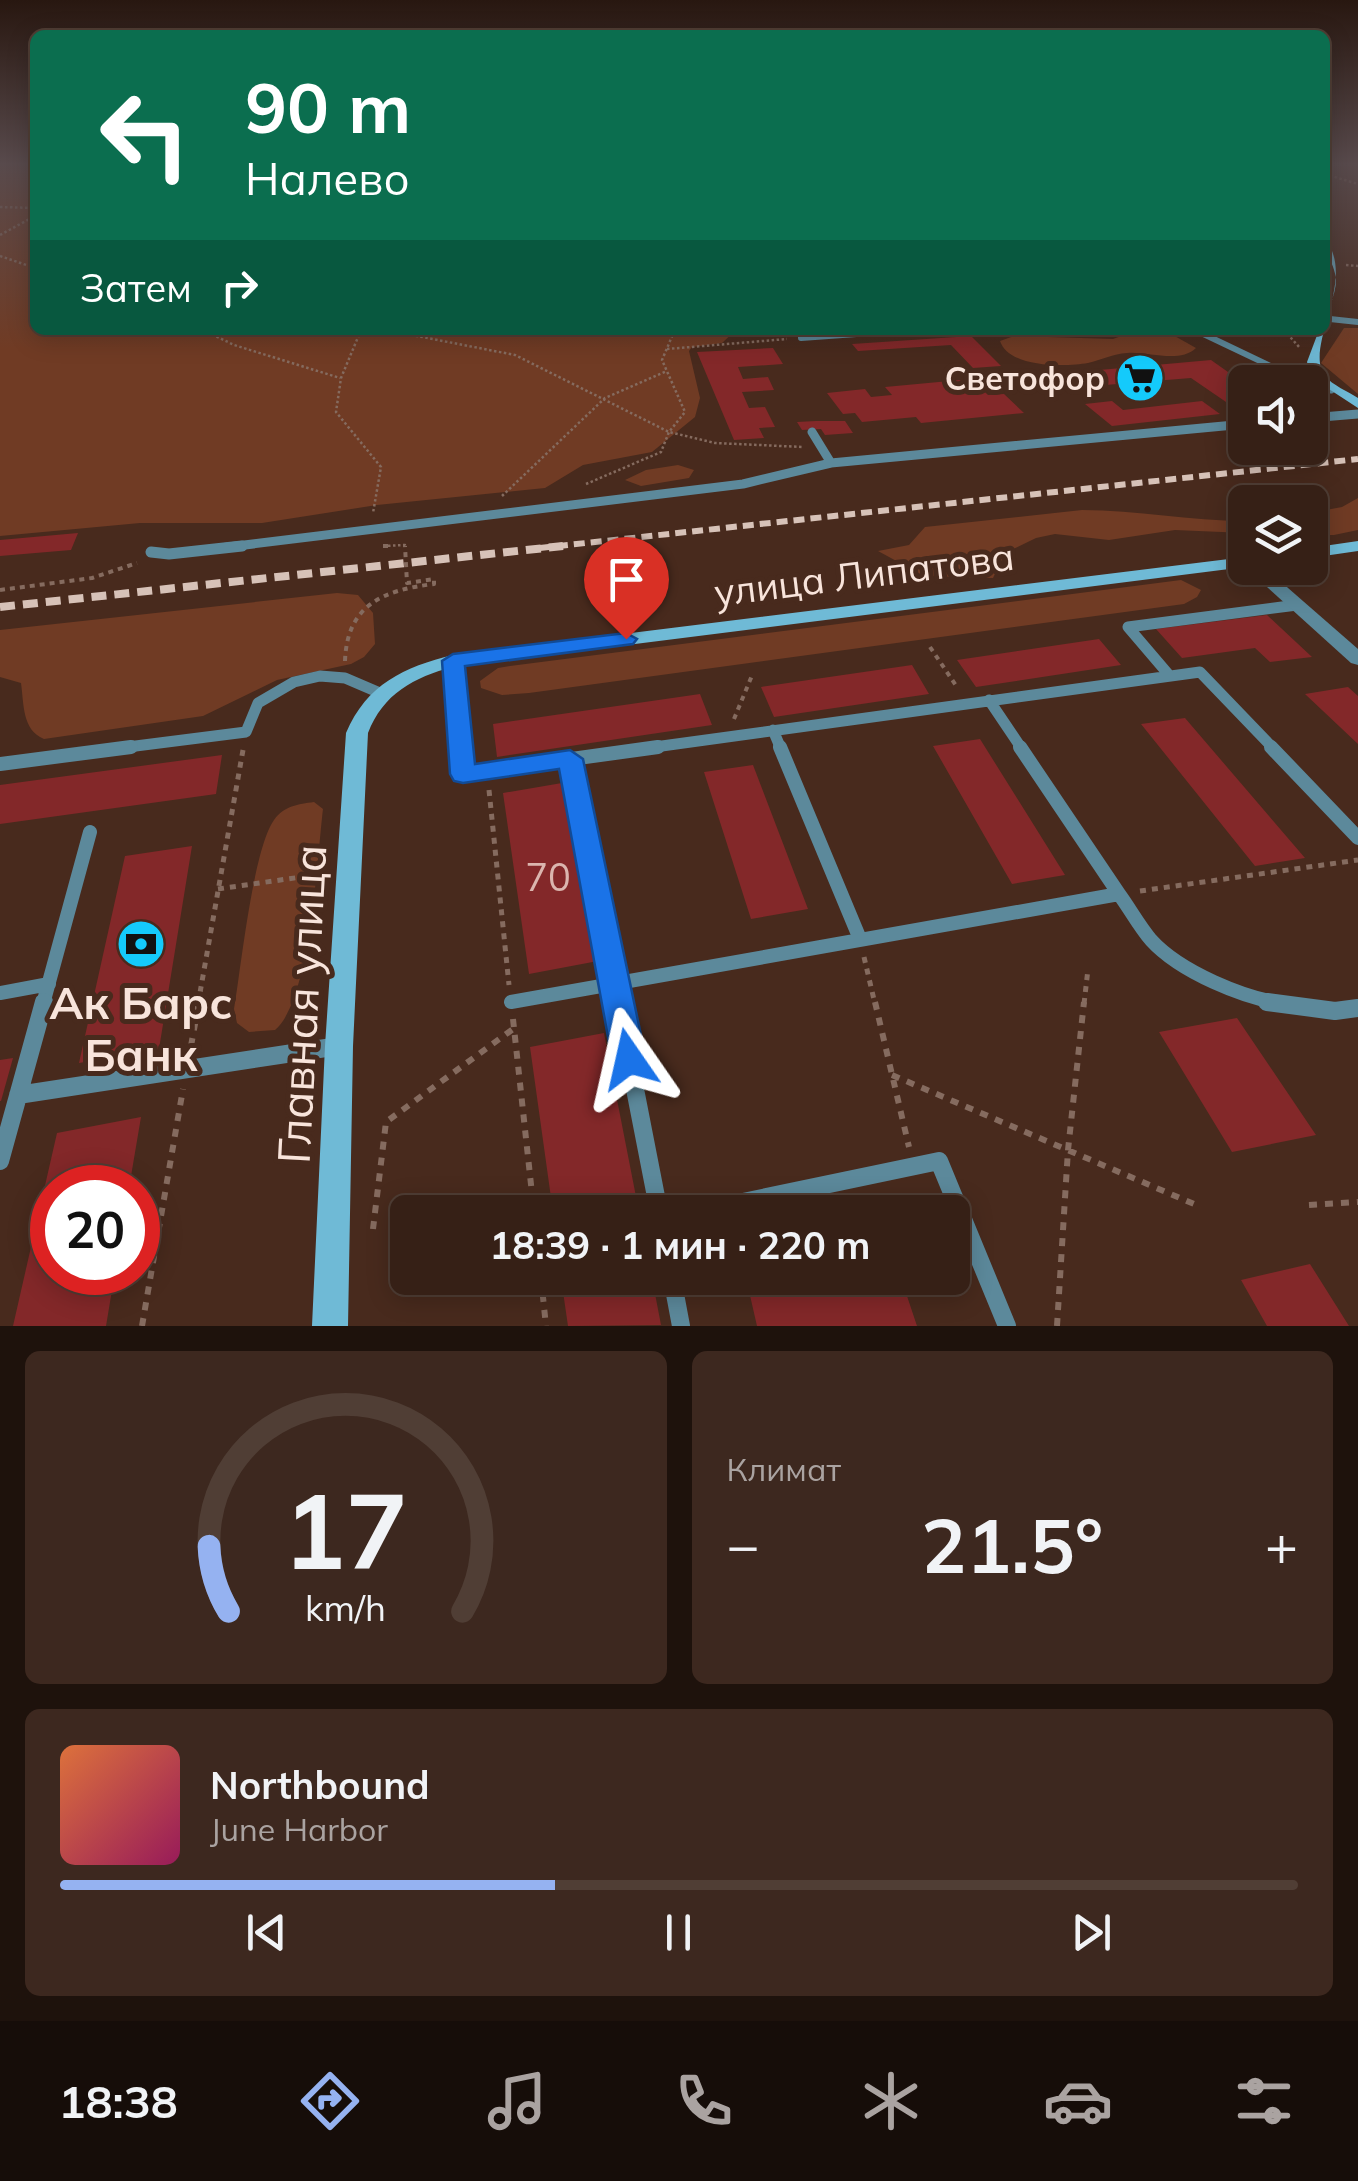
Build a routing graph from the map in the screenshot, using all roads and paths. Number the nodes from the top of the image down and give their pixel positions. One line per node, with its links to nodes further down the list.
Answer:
1 (1330, 250): 4 (street)
2 (0, 256): 3 (path)
3 (30, 266)
4 (1330, 319): 5 (lane)
5 (1358, 322)
6 (214, 335): 16 (path)
7 (359, 335): 16 (path)
8 (412, 335): 18 (path)
9 (673, 335): 14 (path)
10 (843, 335): 13 (lane)
11 (1205, 335): 17 (lane)
12 (1324, 335): 17 (street)
13 (801, 338): 14 (path)
14 (667, 349): 15 (path)
15 (667, 371): 18 (path); 23 (path)
16 (341, 378): 29 (path)
17 (1332, 389): 19 (street)
18 (605, 398): 23 (path); 28 (path)
19 (1358, 404)
20 (1358, 414): 21 (lane)
21 (1328, 416)
22 (1228, 426): 26 (lane)
23 (669, 432): 25 (path); 27 (path)
24 (812, 432): 25 (lane)
25 (821, 447): 26 (lane)
26 (831, 463): 28 (lane)
27 (576, 488)
28 (458, 518): 29 (lane)
29 (403, 530): 33 (lane); 43 (path)
30 (1358, 546): 31 (street)
31 (1328, 550)
32 (150, 552): 33 (lane)
33 (169, 554): 36 (path)
34 (1228, 564): 40 (street, улица Липатова)
35 (1274, 585): 37 (street)
36 (0, 590)
37 (1297, 605): 39 (street); 42 (lane)
38 (930, 647): 46 (path)
39 (1358, 659)
40 (453, 661): 44 (street, улица Липатова); 50 (lane)
41 (753, 672): 49 (path)
42 (1169, 675): 45 (lane); 53 (lane)
43 (345, 678): 44 (lane); 48 (lane)
44 (380, 693): 55 (street, Главная улица)
45 (989, 700): 46 (lane); 57 (lane)
46 (968, 703): 47 (lane)
47 (773, 730): 49 (lane); 58 (lane)
48 (246, 732): 51 (lane); 56 (path)
49 (726, 737): 50 (lane)
50 (570, 759): 60 (lane)
51 (0, 764)
52 (90, 832): 61 (lane)
53 (1358, 838)
54 (1358, 860): 57 (path)
55 (349, 870): 56 (path); 66 (street, Главная улица)
56 (218, 889): 67 (path)
57 (1119, 894): 58 (lane); 64 (lane)
58 (860, 940): 60 (lane); 68 (path)
59 (1088, 969): 70 (path)
60 (614, 982): 63 (lane); 73 (lane)
61 (49, 984): 62 (lane); 69 (lane)
62 (0, 993)
63 (511, 1002)
64 (1358, 1008)
65 (514, 1029): 78 (path)
66 (339, 1046): 67 (lane); 82 (street, Главная улица)
67 (187, 1071): 69 (lane); 81 (path)
68 (892, 1075): 70 (path); 72 (path)
69 (18, 1095): 71 (lane)
70 (1068, 1150): 77 (path); 86 (path)
71 (0, 1161)
72 (914, 1166): 74 (lane); 85 (lane)
73 (656, 1195)
74 (776, 1195)
75 (1358, 1202): 76 (path)
76 (1309, 1205)
77 (1201, 1207)
78 (373, 1229)
79 (543, 1295): 83 (path)
80 (675, 1295): 84 (lane)
81 (142, 1326)
82 (330, 1326)
83 (546, 1326)
84 (681, 1326)
85 (1007, 1326)
86 (1057, 1326)

